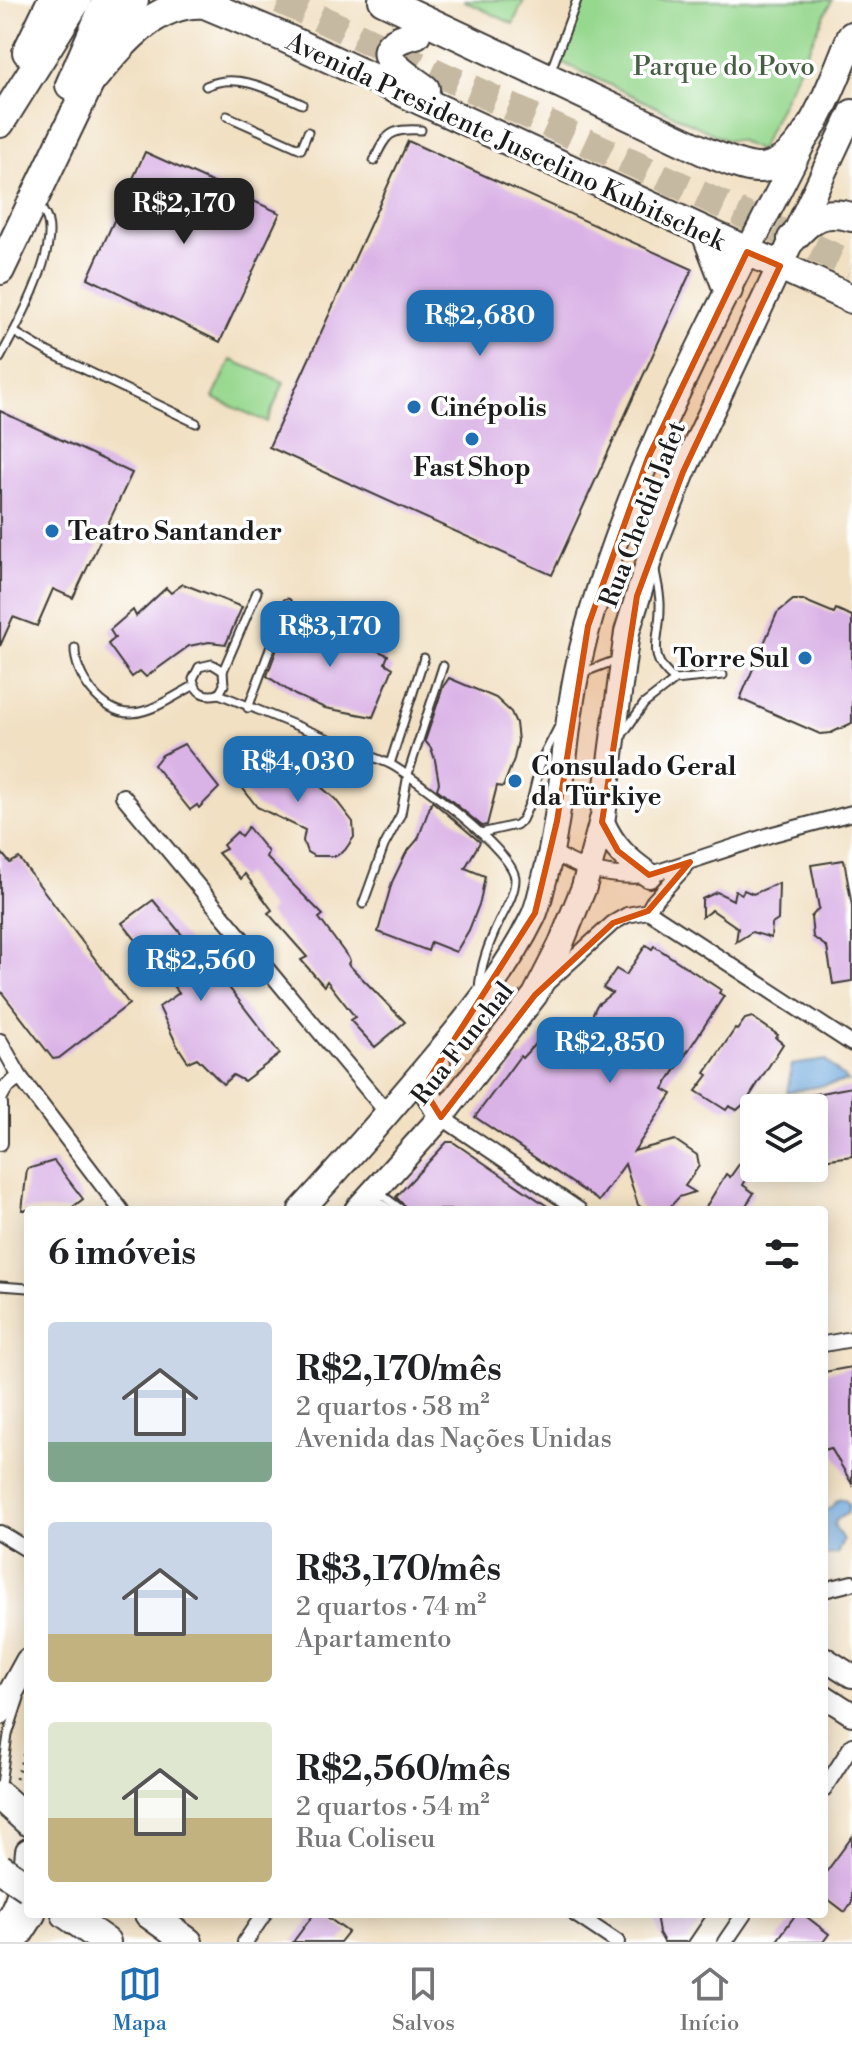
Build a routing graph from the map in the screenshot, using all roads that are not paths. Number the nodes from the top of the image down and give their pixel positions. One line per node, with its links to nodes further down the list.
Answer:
1 (52, 0): 14 (highway)
2 (77, 0): 17 (highway)
3 (107, 0): 23 (highway)
4 (134, 0): 11 (highway)
5 (363, 0): 8 (highway)
6 (383, 0): 10 (highway)
7 (577, 0): 10 (lane)
8 (416, 34): 10 (highway); 18 (highway)
9 (852, 36): 21 (highway)
10 (547, 79): 21 (highway)
11 (90, 82): 18 (highway, Avenida Presidente Juscelino Kubitschek); 23 (highway)
12 (206, 86): 13 (lane)
13 (302, 104)
14 (0, 111)
15 (852, 112): 26 (main road, Rua Chedid Jafet)
16 (227, 116): 20 (lane)
17 (0, 123)
18 (470, 124): 25 (highway, Avenida Presidente Juscelino Kubitschek)
19 (421, 130): 22 (lane)
20 (308, 132)
21 (806, 137): 27 (main road, Rua Chedid Jafet)
22 (374, 161)
23 (35, 196): 28 (highway); 31 (lane)
24 (852, 217): 26 (highway)
25 (706, 233): 27 (highway, Avenida Presidente Juscelino Kubitschek); 29 (highway)
26 (787, 251): 27 (highway, Avenida Presidente Juscelino Kubitschek); 30 (highway, Avenida Presidente Juscelino Kubitschek); 34 (main road, Rua Chedid Jafet)
27 (747, 252): 29 (main road, Rua Chedid Jafet)
28 (0, 270)
29 (728, 290): 42 (main road, Rua Chedid Jafet)
30 (852, 299)
31 (14, 332): 32 (lane); 33 (lane)
32 (0, 358)
33 (196, 423)
34 (652, 551): 39 (main road, Rua Chedid Jafet); 44 (lane)
35 (257, 592): 41 (lane)
36 (287, 603): 48 (lane)
37 (75, 648): 45 (lane)
38 (424, 658): 50 (lane)
39 (623, 658): 42 (lane); 49 (main road, Rua Chedid Jafet)
40 (443, 666): 51 (lane)
41 (223, 671): 45 (lane); 46 (lane)
42 (576, 675): 47 (main road, Rua Chedid Jafet)
43 (723, 675): 44 (lane)
44 (675, 680): 49 (lane)
45 (195, 685): 46 (lane)
46 (219, 694): 48 (lane)
47 (572, 706): 55 (lane); 56 (main road, Rua Chedid Jafet)
48 (248, 708): 50 (lane)
49 (611, 752): 54 (main road, Rua Chedid Jafet)
50 (390, 764): 51 (lane)
51 (408, 774): 55 (lane); 60 (lane)
52 (123, 796): 71 (street)
53 (852, 813): 57 (street)
54 (602, 822): 58 (main road, Rua Chedid Jafet); 59 (main road)
55 (481, 833): 64 (lane)
56 (552, 851): 58 (street); 62 (main road, Rua Chedid Jafet)
57 (690, 862): 59 (street); 61 (street)
58 (588, 870): 59 (street); 63 (main road, Rua Chedid Jafet)
59 (649, 875)
60 (363, 904)
61 (648, 911): 63 (street, Rua Funchal); 67 (street)
62 (517, 948): 64 (main road, Rua Funchal)
63 (535, 995): 72 (main road, Rua Funchal)
64 (479, 1002): 65 (main road, Rua Funchal)
65 (459, 1028): 71 (main road, Rua Funchal); 72 (main road)
66 (0, 1041): 68 (street)
67 (852, 1044)
68 (20, 1077): 69 (street); 75 (street)
69 (0, 1097)
70 (0, 1104): 73 (street)
71 (388, 1114): 76 (main road, Rua Funchal)
72 (441, 1117): 74 (main road, Rua Funchal); 78 (street)
73 (0, 1143)
74 (367, 1199): 77 (lane)
75 (118, 1206)
76 (305, 1206)
77 (389, 1206)
78 (570, 1206)
79 (0, 1286): 80 (lane)
80 (24, 1288)
81 (852, 1339): 82 (street)
82 (828, 1343)
83 (0, 1533): 84 (street)
84 (24, 1548)
85 (852, 1583): 86 (street)
86 (828, 1589)
87 (828, 1661): 89 (street)
88 (24, 1668): 92 (main road)
89 (852, 1676)
90 (24, 1685): 96 (lane)
91 (828, 1699): 93 (street)
92 (0, 1712)
93 (852, 1714)
94 (852, 1745): 95 (street)
95 (828, 1783)
96 (0, 1793): 97 (highway)
97 (24, 1817)
98 (0, 1868): 100 (highway, bridge)
99 (24, 1882): 106 (main road)
100 (24, 1884)
101 (72, 1918): 108 (highway)
102 (154, 1918): 107 (highway)
103 (261, 1918): 109 (street)
104 (581, 1918): 110 (street)
105 (741, 1918): 111 (street)
106 (13, 1926)
107 (186, 1941)
108 (106, 1942)
109 (245, 1942)
110 (617, 1942)
111 (725, 1942)

